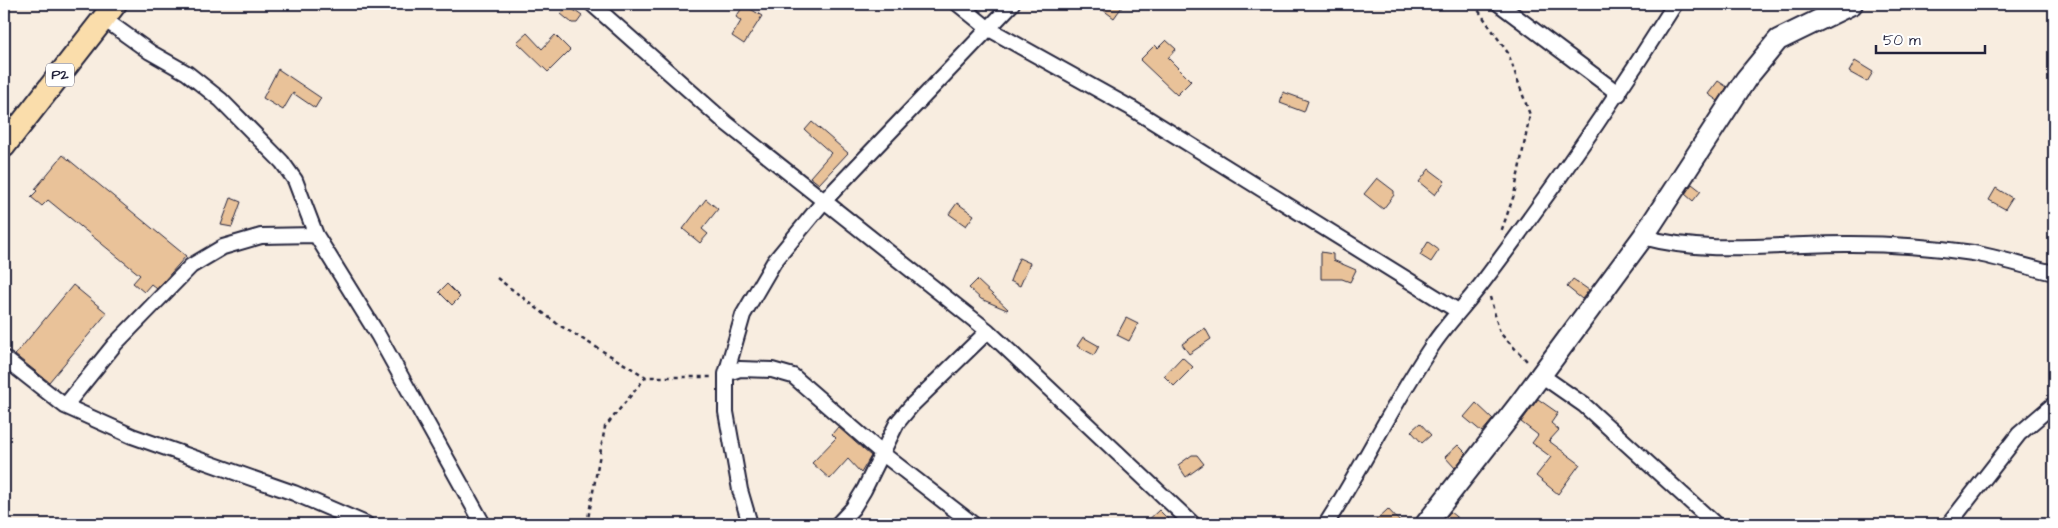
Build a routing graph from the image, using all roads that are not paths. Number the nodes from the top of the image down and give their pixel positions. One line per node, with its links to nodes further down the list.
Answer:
1 (592, 4): 11 (street)
2 (958, 4): 8 (street)
3 (1012, 4): 8 (street)
4 (1499, 4): 9 (street)
5 (1675, 4): 9 (street)
6 (1852, 4): 13 (main road)
7 (110, 12): 10 (main road, P2); 12 (street)
8 (989, 29): 11 (street); 15 (street)
9 (1619, 94): 15 (street)
10 (4, 146)
11 (824, 201): 16 (street); 18 (street)
12 (316, 235): 21 (street); 24 (street)
13 (1643, 237): 14 (street); 19 (main road)
14 (2054, 273)
15 (1458, 311): 29 (street)
16 (988, 331): 22 (street); 28 (street)
17 (4, 358): 21 (street)
18 (726, 374): 22 (street); 25 (street)
19 (1541, 375): 30 (main road); 31 (street)
20 (2054, 404): 32 (street)
21 (65, 406): 23 (street)
22 (883, 454): 26 (street); 27 (street)
23 (366, 524)
24 (483, 524)
25 (750, 524)
26 (838, 524)
27 (973, 524)
28 (1192, 524)
29 (1326, 524)
30 (1426, 524)
31 (1715, 524)
32 (1949, 524)

